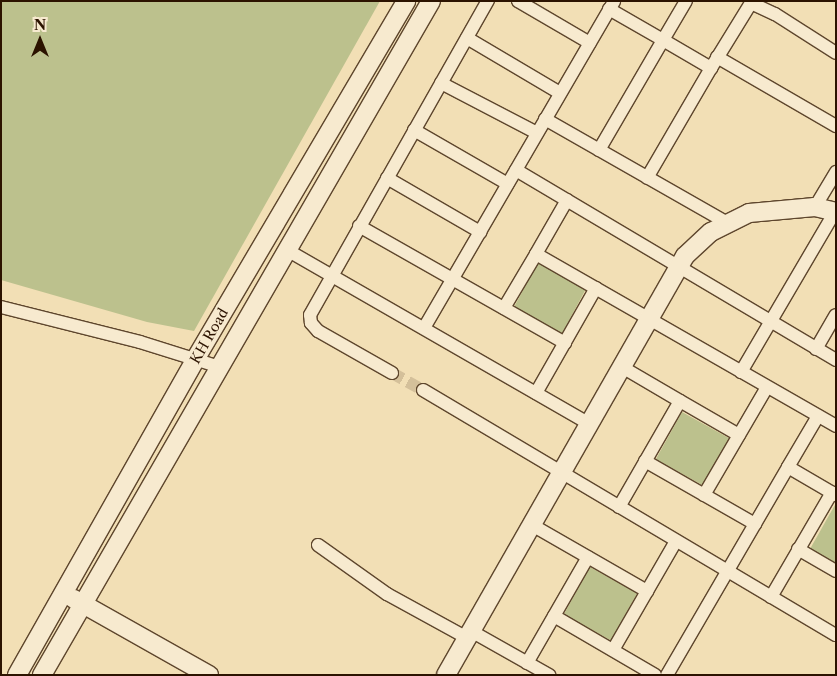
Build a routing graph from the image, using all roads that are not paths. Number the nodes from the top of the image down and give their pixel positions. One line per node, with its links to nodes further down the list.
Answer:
1 (406, 1): 45 (main road, KH Road)
2 (431, 1): 31 (main road, KH Road)
3 (488, 1): 8 (street)
4 (518, 1): 10 (street)
5 (686, 1): 9 (street)
6 (752, 2): 11 (street); 12 (street)
7 (612, 5): 9 (street); 10 (street)
8 (467, 38): 13 (street); 14 (street)
9 (663, 40): 12 (street); 19 (street)
10 (590, 43): 14 (street)
11 (836, 53)
12 (714, 62): 16 (street); 23 (street)
13 (442, 83): 17 (street); 18 (street)
14 (560, 93): 15 (street)
15 (545, 119): 18 (street); 19 (street)
16 (836, 126)
17 (414, 130): 22 (street); 24 (street)
18 (537, 133): 20 (street)
19 (599, 150): 23 (street)
20 (516, 170): 24 (street); 25 (street)
21 (836, 172): 26 (street)
22 (387, 178): 29 (street); 30 (street)
23 (647, 178): 28 (street)
24 (508, 184): 30 (street)
25 (567, 200): 32 (street); 33 (street)
26 (815, 207): 27 (main road); 28 (main road)
27 (836, 212): 41 (street)
28 (727, 223): 33 (main road)
29 (359, 226): 34 (street); 35 (street)
30 (480, 232): 35 (street)
31 (287, 250): 34 (street); 47 (main road, KH Road)
32 (536, 254): 36 (street); 38 (street)
33 (679, 266): 40 (main road); 41 (street)
34 (333, 276): 42 (street); 50 (street)
35 (453, 278): 38 (street); 42 (street)
36 (596, 288): 40 (street); 43 (street)
37 (1, 306): 45 (street)
38 (504, 308): 43 (street)
39 (836, 315): 44 (street)
40 (649, 319): 48 (main road); 49 (street)
41 (770, 322): 44 (street); 49 (street)
42 (424, 328): 53 (street)
43 (565, 342): 53 (street)
44 (816, 349): 46 (street)
45 (196, 358): 47 (street); 74 (main road, KH Road)
46 (836, 360)
47 (220, 367): 76 (main road, KH Road)
48 (622, 367): 54 (street); 56 (main road)
49 (741, 372): 51 (street)
50 (392, 374)
51 (767, 387): 55 (street); 58 (street)
52 (422, 390): 61 (street)
53 (536, 393): 56 (street)
54 (680, 401): 58 (street); 59 (street)
55 (818, 416): 57 (street); 60 (street)
56 (590, 424): 61 (main road)
57 (836, 426)
58 (740, 435): 63 (street)
59 (645, 461): 63 (street); 64 (street)
60 (788, 467): 62 (street); 65 (street)
61 (561, 473): 64 (street); 66 (main road)
62 (834, 493): 69 (street)
63 (704, 495): 65 (street)
64 (618, 506): 67 (street)
65 (755, 524): 71 (street)
66 (532, 525): 70 (street); 78 (main road)
67 (676, 541): 71 (street); 73 (street)
68 (318, 545): 78 (street)
69 (798, 549): 72 (street); 75 (street)
70 (588, 557): 73 (street); 77 (street)
71 (727, 571): 75 (street); 88 (street)
72 (836, 571)
73 (647, 591): 80 (street)
74 (63, 593): 76 (main road); 82 (main road, KH Road)
75 (771, 596): 79 (street)
76 (84, 604): 83 (main road, KH Road); 84 (main road)
77 (554, 616): 80 (street); 81 (street)
78 (469, 634): 81 (street); 85 (main road)
79 (836, 635)
80 (613, 650): 87 (street)
81 (527, 663): 86 (street)
82 (17, 675)
83 (42, 675)
84 (209, 675)
85 (446, 675)
86 (549, 675)
87 (655, 675)
88 (667, 675)

